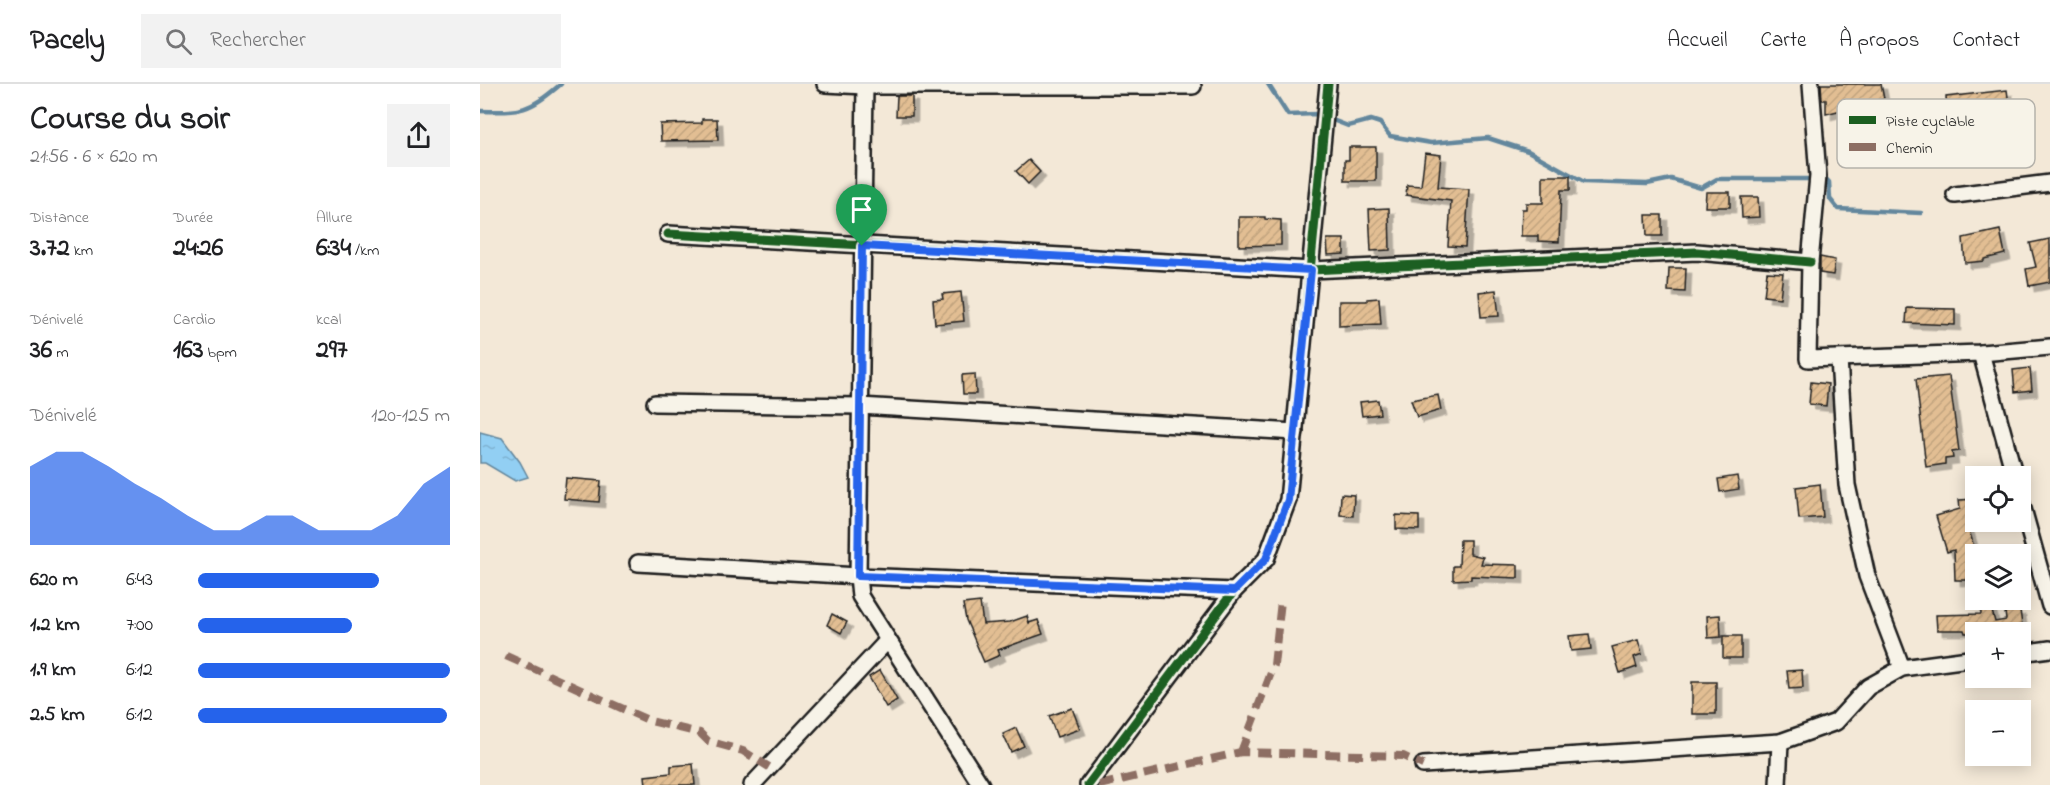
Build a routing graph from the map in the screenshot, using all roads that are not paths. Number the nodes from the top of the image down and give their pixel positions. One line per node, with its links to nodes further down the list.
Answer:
1 (825, 84): 4 (street)
2 (1328, 84): 11 (street)
3 (1811, 84): 10 (street)
4 (865, 86): 5 (street); 9 (street)
5 (1193, 86)
6 (2050, 183): 7 (street)
7 (1955, 195)
8 (668, 234): 9 (street)
9 (862, 246): 11 (street); 16 (street)
10 (1810, 262): 11 (street); 14 (street)
11 (1311, 270): 17 (street)
12 (2050, 346): 13 (street)
13 (1981, 353): 14 (street); 18 (street)
14 (1839, 359): 28 (street)
15 (655, 404): 16 (street)
16 (860, 406): 17 (street); 21 (street)
17 (1295, 432): 22 (street)
18 (2012, 466)
19 (2029, 532): 23 (street)
20 (638, 563): 21 (street)
21 (858, 576): 22 (street); 24 (street)
22 (1234, 591): 33 (street)
23 (2050, 606)
24 (888, 640): 31 (street); 32 (street)
25 (2050, 649): 26 (street)
26 (2031, 652)
27 (1965, 659): 28 (street)
28 (1902, 668): 29 (street)
29 (1779, 742): 30 (street); 34 (street)
30 (1423, 765)
31 (752, 785)
32 (981, 785)
33 (1088, 785)
34 (1778, 785)

